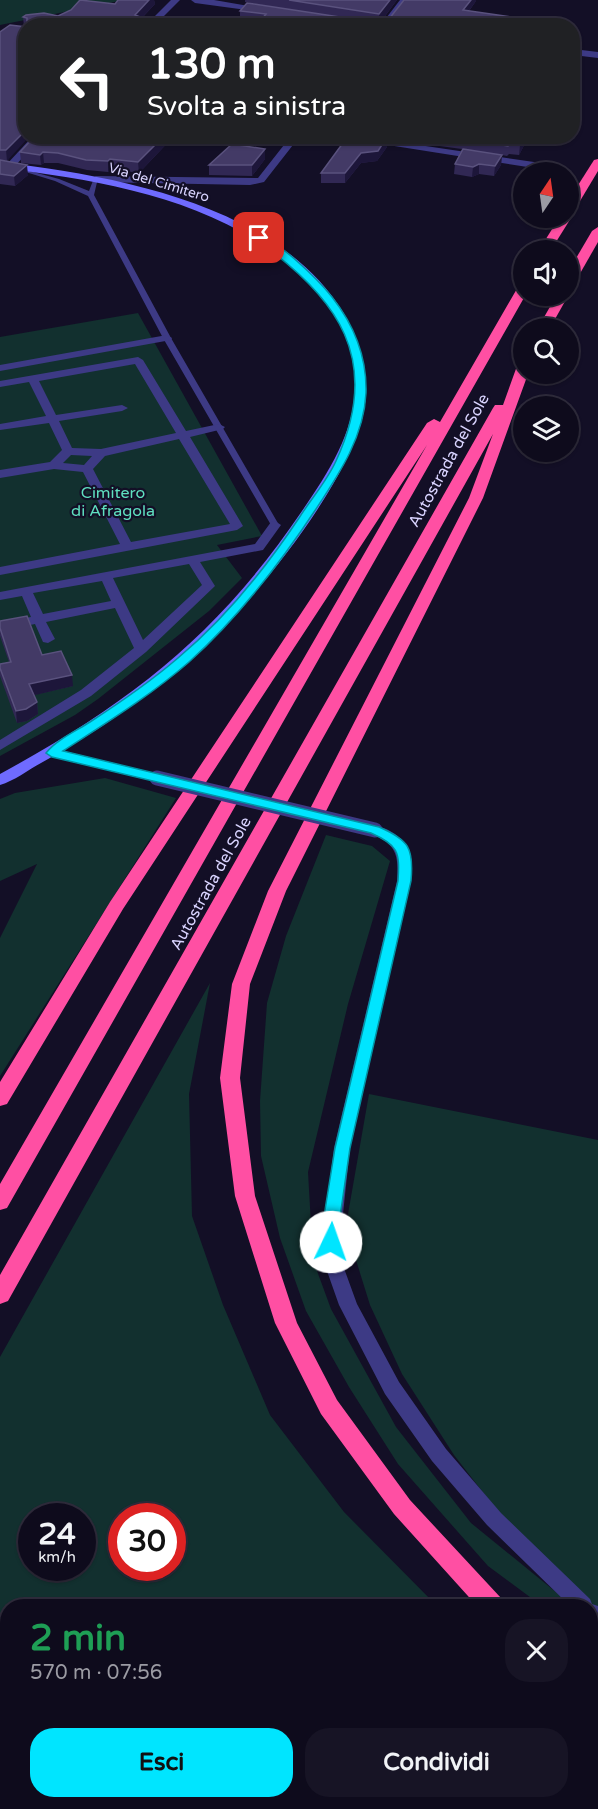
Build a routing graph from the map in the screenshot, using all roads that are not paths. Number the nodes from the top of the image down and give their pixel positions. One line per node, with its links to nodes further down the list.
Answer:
1 (176, 0): 5 (street)
2 (195, 0): 4 (street)
3 (404, 0): 6 (street)
4 (277, 12)
5 (157, 18)
6 (390, 18)
7 (580, 53): 8 (street)
8 (598, 55)
9 (30, 144): 14 (street)
10 (290, 144): 15 (street)
11 (390, 144): 12 (street)
12 (513, 162)
13 (598, 162): 16 (highway)
14 (5, 166): 15 (main road, Via del Cimitero); 17 (lane)
15 (96, 179): 17 (lane, Via del Cimitero); 51 (main road, Via del Cimitero)
16 (579, 193)
17 (91, 195): 22 (lane)
18 (598, 231): 19 (highway)
19 (579, 265)
20 (513, 304): 53 (highway)
21 (513, 306): 54 (highway, Autostrada del Sole)
22 (167, 338): 23 (street); 31 (lane)
23 (0, 368)
24 (33, 379): 25 (street); 29 (street); 32 (street)
25 (0, 384)
26 (514, 384): 55 (highway, Autostrada del Sole)
27 (517, 384): 56 (highway)
28 (122, 408): 29 (street)
29 (52, 418): 30 (street); 33 (street)
30 (0, 427)
31 (219, 427): 32 (street); 38 (lane)
32 (183, 435): 34 (street); 39 (street)
33 (68, 451): 34 (street); 35 (street)
34 (101, 453): 36 (street)
35 (54, 465): 36 (street); 37 (street)
36 (87, 469): 39 (street)
37 (0, 474)
38 (275, 525): 40 (street)
39 (128, 546): 41 (street)
40 (194, 560): 42 (street); 49 (street)
41 (0, 570)
42 (106, 576): 43 (street); 45 (street)
43 (26, 591): 44 (street); 46 (street)
44 (0, 596)
45 (119, 603): 46 (street); 49 (street)
46 (39, 619): 47 (street); 48 (street)
47 (0, 627)
48 (48, 639)
49 (141, 649): 50 (street)
50 (0, 746)
51 (52, 753): 52 (main road, Via del Cimitero); 57 (street, bridge)
52 (0, 780)
53 (0, 1099)
54 (0, 1202)
55 (0, 1295)
56 (486, 1599)
57 (576, 1599)

